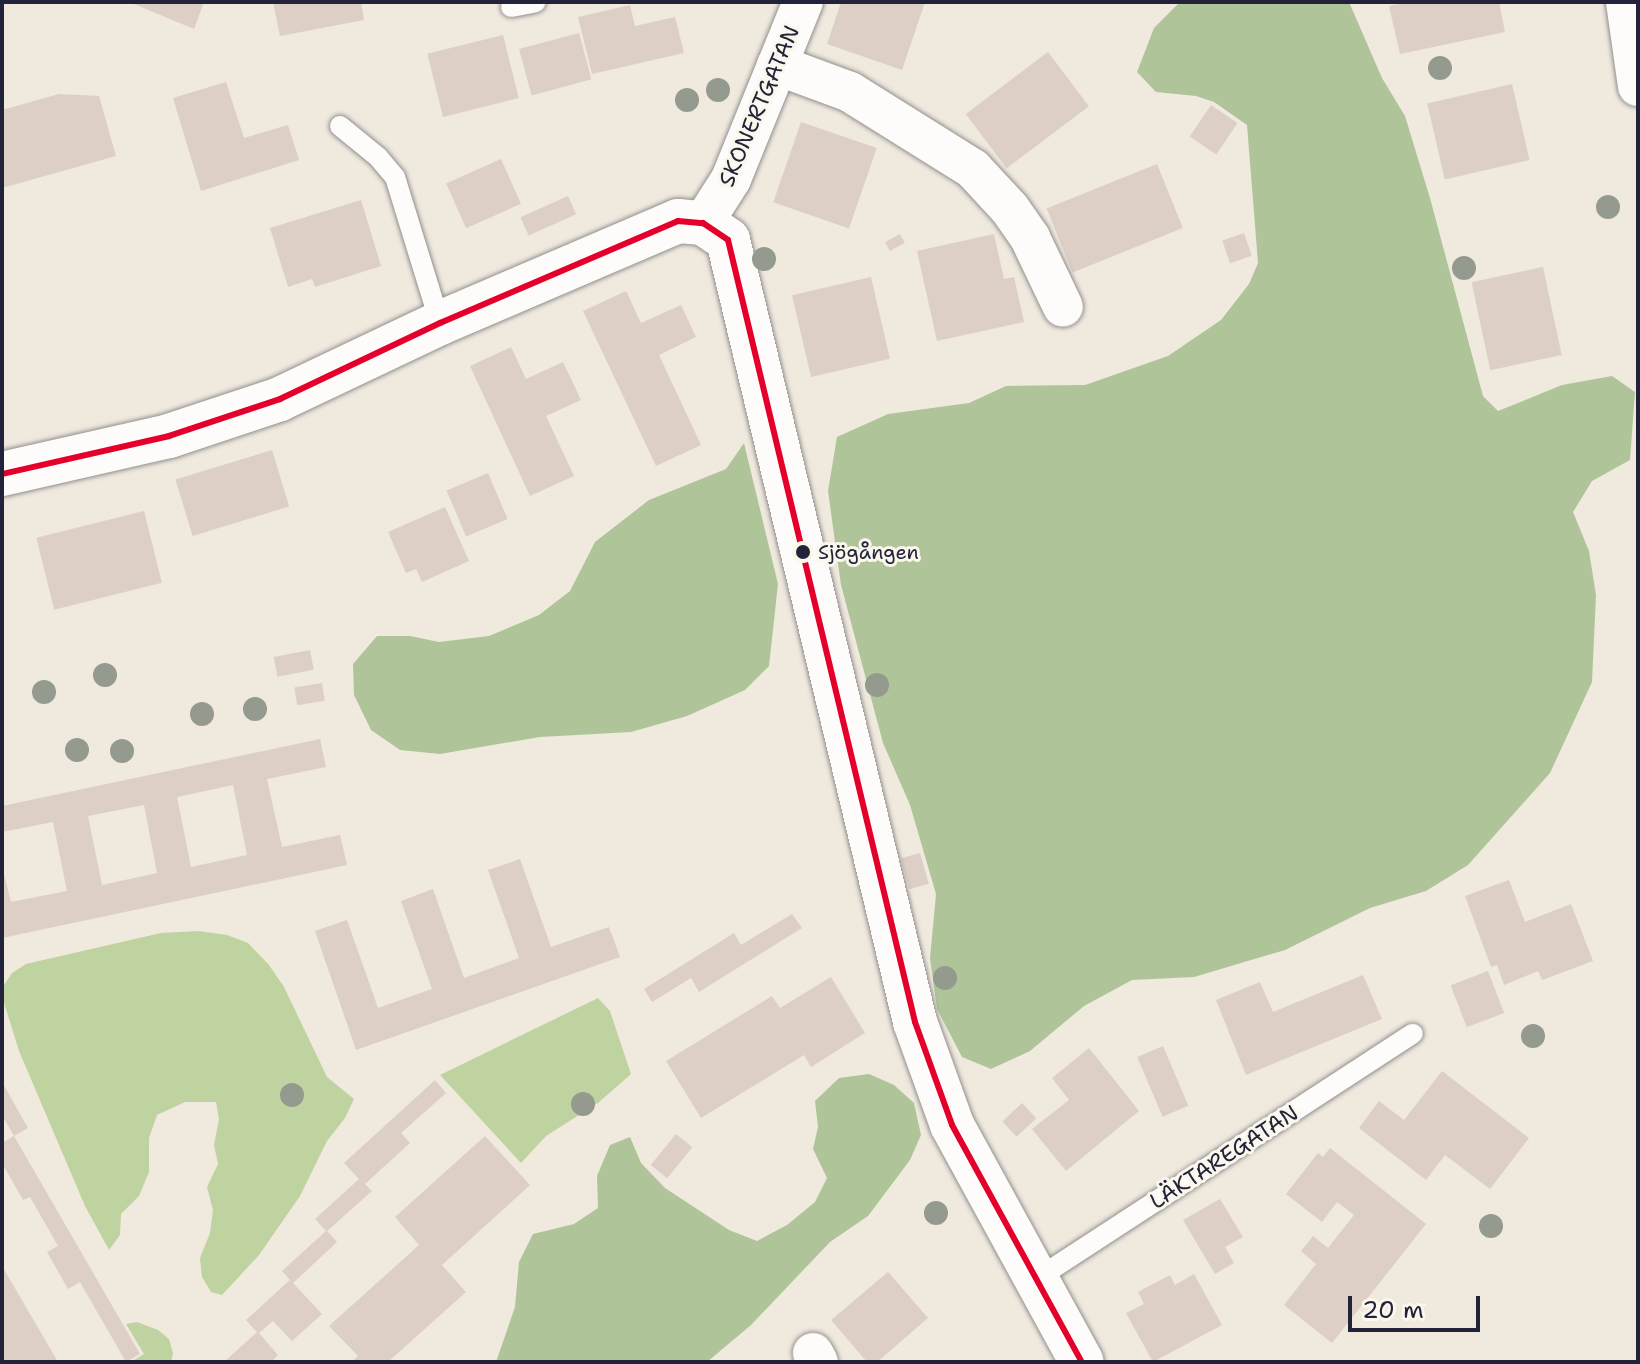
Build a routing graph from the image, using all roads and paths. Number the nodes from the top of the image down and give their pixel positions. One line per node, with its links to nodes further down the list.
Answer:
1 (536, 2): 4 (lane)
2 (803, 2): 5 (street, SKONERTGATAN)
3 (1626, 2): 6 (street)
4 (511, 7)
5 (777, 65): 8 (street, SKONERTGATAN); 9 (street)
6 (1638, 86)
7 (340, 126): 10 (lane)
8 (703, 223): 10 (street); 13 (street)
9 (1063, 307)
10 (440, 323): 11 (street)
11 (2, 474)
12 (1413, 1034): 13 (lane, LÄKTAREGATAN)
13 (1035, 1280): 14 (street)
14 (1082, 1362)

